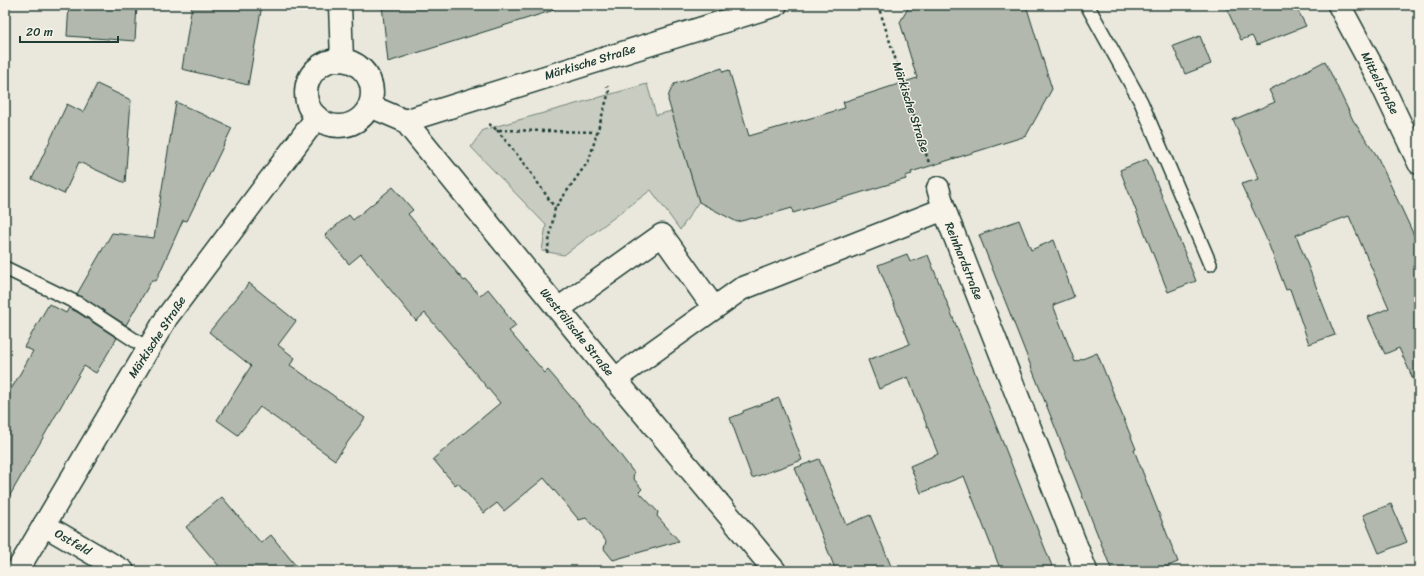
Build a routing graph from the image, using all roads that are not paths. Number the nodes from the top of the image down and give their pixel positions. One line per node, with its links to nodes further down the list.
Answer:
1 (340, 5): 5 (street)
2 (776, 5): 8 (street, Märkische Straße)
3 (1087, 5): 12 (lane)
4 (1339, 5): 9 (street, Mittelstraße)
5 (342, 60): 6 (street); 7 (street)
6 (370, 106): 7 (street); 8 (street, Westfälische Straße)
7 (317, 117): 16 (street, Märkische Straße)
8 (404, 121): 15 (street, Westfälische Straße)
9 (1419, 163)
10 (938, 188): 11 (street)
11 (944, 209): 14 (street, Reinhardstraße); 22 (street, Reinhardstraße)
12 (1210, 264)
13 (5, 268): 16 (lane)
14 (714, 308): 15 (street); 17 (street, Reinhardstraße)
15 (558, 309): 17 (street, Westfälische Straße)
16 (148, 349): 18 (street, Märkische Straße)
17 (615, 379): 21 (street, Westfälische Straße)
18 (44, 525): 19 (street, Märkische Straße); 20 (street, Ostfeld)
19 (17, 571)
20 (123, 571)
21 (775, 571)
22 (1086, 571)

